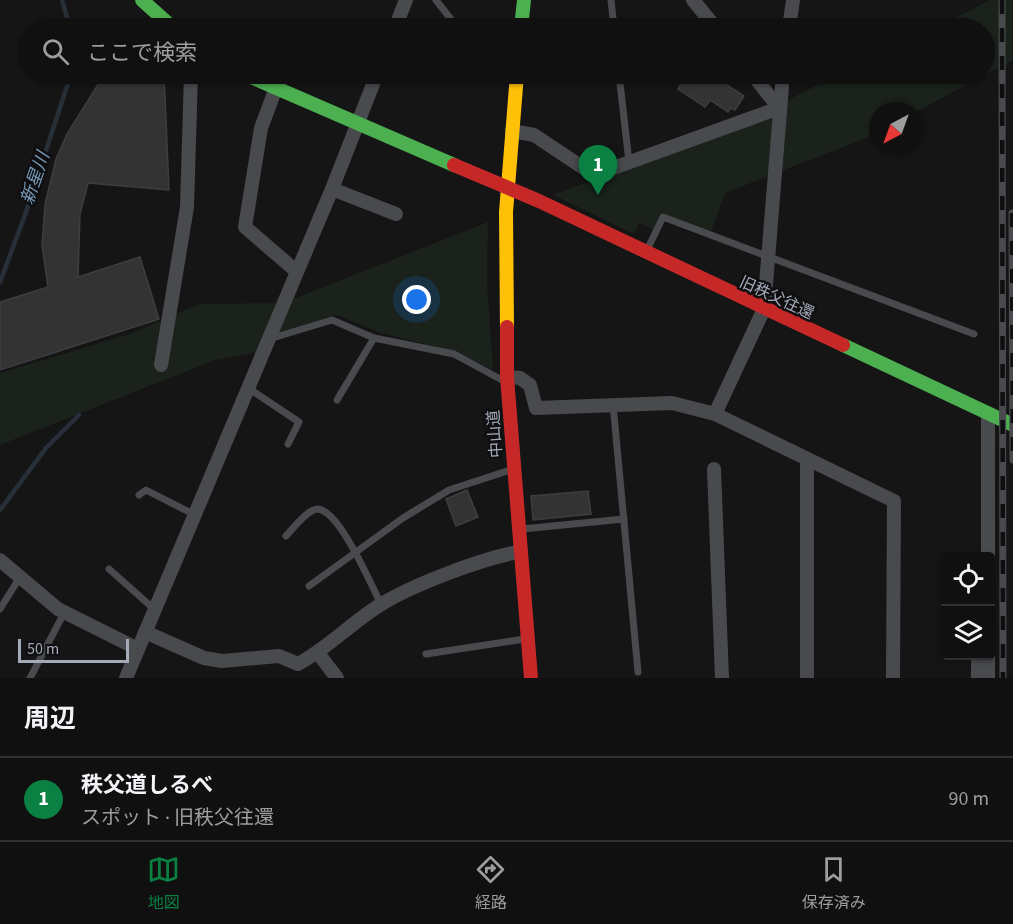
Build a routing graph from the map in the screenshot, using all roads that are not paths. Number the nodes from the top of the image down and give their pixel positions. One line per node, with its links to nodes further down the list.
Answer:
1 (142, 0): 8 (main road)
2 (406, 0): 9 (street)
3 (436, 0): 10 (lane)
4 (524, 0): 11 (main road)
5 (611, 0): 12 (lane)
6 (693, 0): 13 (street)
7 (793, 0): 14 (street)
8 (162, 18)
9 (399, 18)
10 (450, 18)
11 (522, 18)
12 (613, 18)
13 (708, 18)
14 (790, 18)
15 (191, 84): 38 (street)
16 (267, 84): 22 (main road, 旧秩父往還)
17 (373, 84): 24 (street)
18 (516, 84): 25 (main road, 中山道)
19 (620, 84): 26 (lane)
20 (760, 84): 23 (street)
21 (782, 84): 23 (street)
22 (276, 88): 24 (main road, 旧秩父往還); 33 (street)
23 (779, 108): 26 (street); 32 (street)
24 (357, 123): 28 (main road, 旧秩父往還); 29 (street)
25 (512, 131): 26 (street); 28 (main road, 中山道)
26 (629, 162)
27 (495, 166): 28 (main road, 中山道)
28 (507, 187): 31 (main road, 旧秩父往還); 39 (main road, 中山道)
29 (332, 189): 30 (street); 33 (street)
30 (396, 214)
31 (645, 252): 32 (lane); 34 (main road, 旧秩父往還)
32 (768, 258): 34 (street); 35 (lane)
33 (296, 271): 37 (street)
34 (764, 309): 43 (street); 44 (main road, 旧秩父往還)
35 (974, 334)
36 (374, 338): 37 (lane); 39 (lane); 41 (lane)
37 (267, 340): 40 (street)
38 (161, 365)
39 (507, 380): 42 (street); 49 (main road, 中山道)
40 (248, 388): 46 (lane); 51 (street)
41 (337, 400)
42 (613, 404): 43 (street); 52 (lane)
43 (715, 414): 47 (street)
44 (988, 414): 45 (main road, 旧秩父往還); 57 (street)
45 (1013, 426)
46 (288, 444)
47 (807, 459): 79 (street); 80 (street)
48 (714, 469): 78 (street)
49 (513, 470): 53 (main road, 中山道); 55 (lane)
50 (139, 495): 51 (lane)
51 (195, 515): 64 (street)
52 (624, 519): 53 (lane); 73 (lane)
53 (518, 530): 56 (main road, 中山道)
54 (286, 536): 55 (lane)
55 (355, 551): 61 (lane); 62 (lane)
56 (519, 552): 62 (street); 67 (main road, 中山道)
57 (988, 552)
58 (0, 560): 60 (street)
59 (109, 569): 64 (lane)
60 (20, 577): 63 (lane); 65 (street)
61 (309, 586)
62 (381, 604): 69 (street)
63 (0, 609)
64 (154, 609): 66 (street)
65 (64, 613): 68 (street); 74 (lane)
66 (145, 632): 68 (street); 69 (street)
67 (527, 639): 70 (lane); 77 (main road, 中山道)
68 (138, 649): 75 (street)
69 (318, 653): 76 (street)
70 (426, 654)
71 (978, 660): 81 (street)
72 (988, 660): 82 (street)
73 (638, 672)
74 (30, 678)
75 (126, 678)
76 (337, 678)
77 (531, 678)
78 (722, 678)
79 (807, 678)
80 (893, 678)
81 (978, 678)
82 (988, 678)

